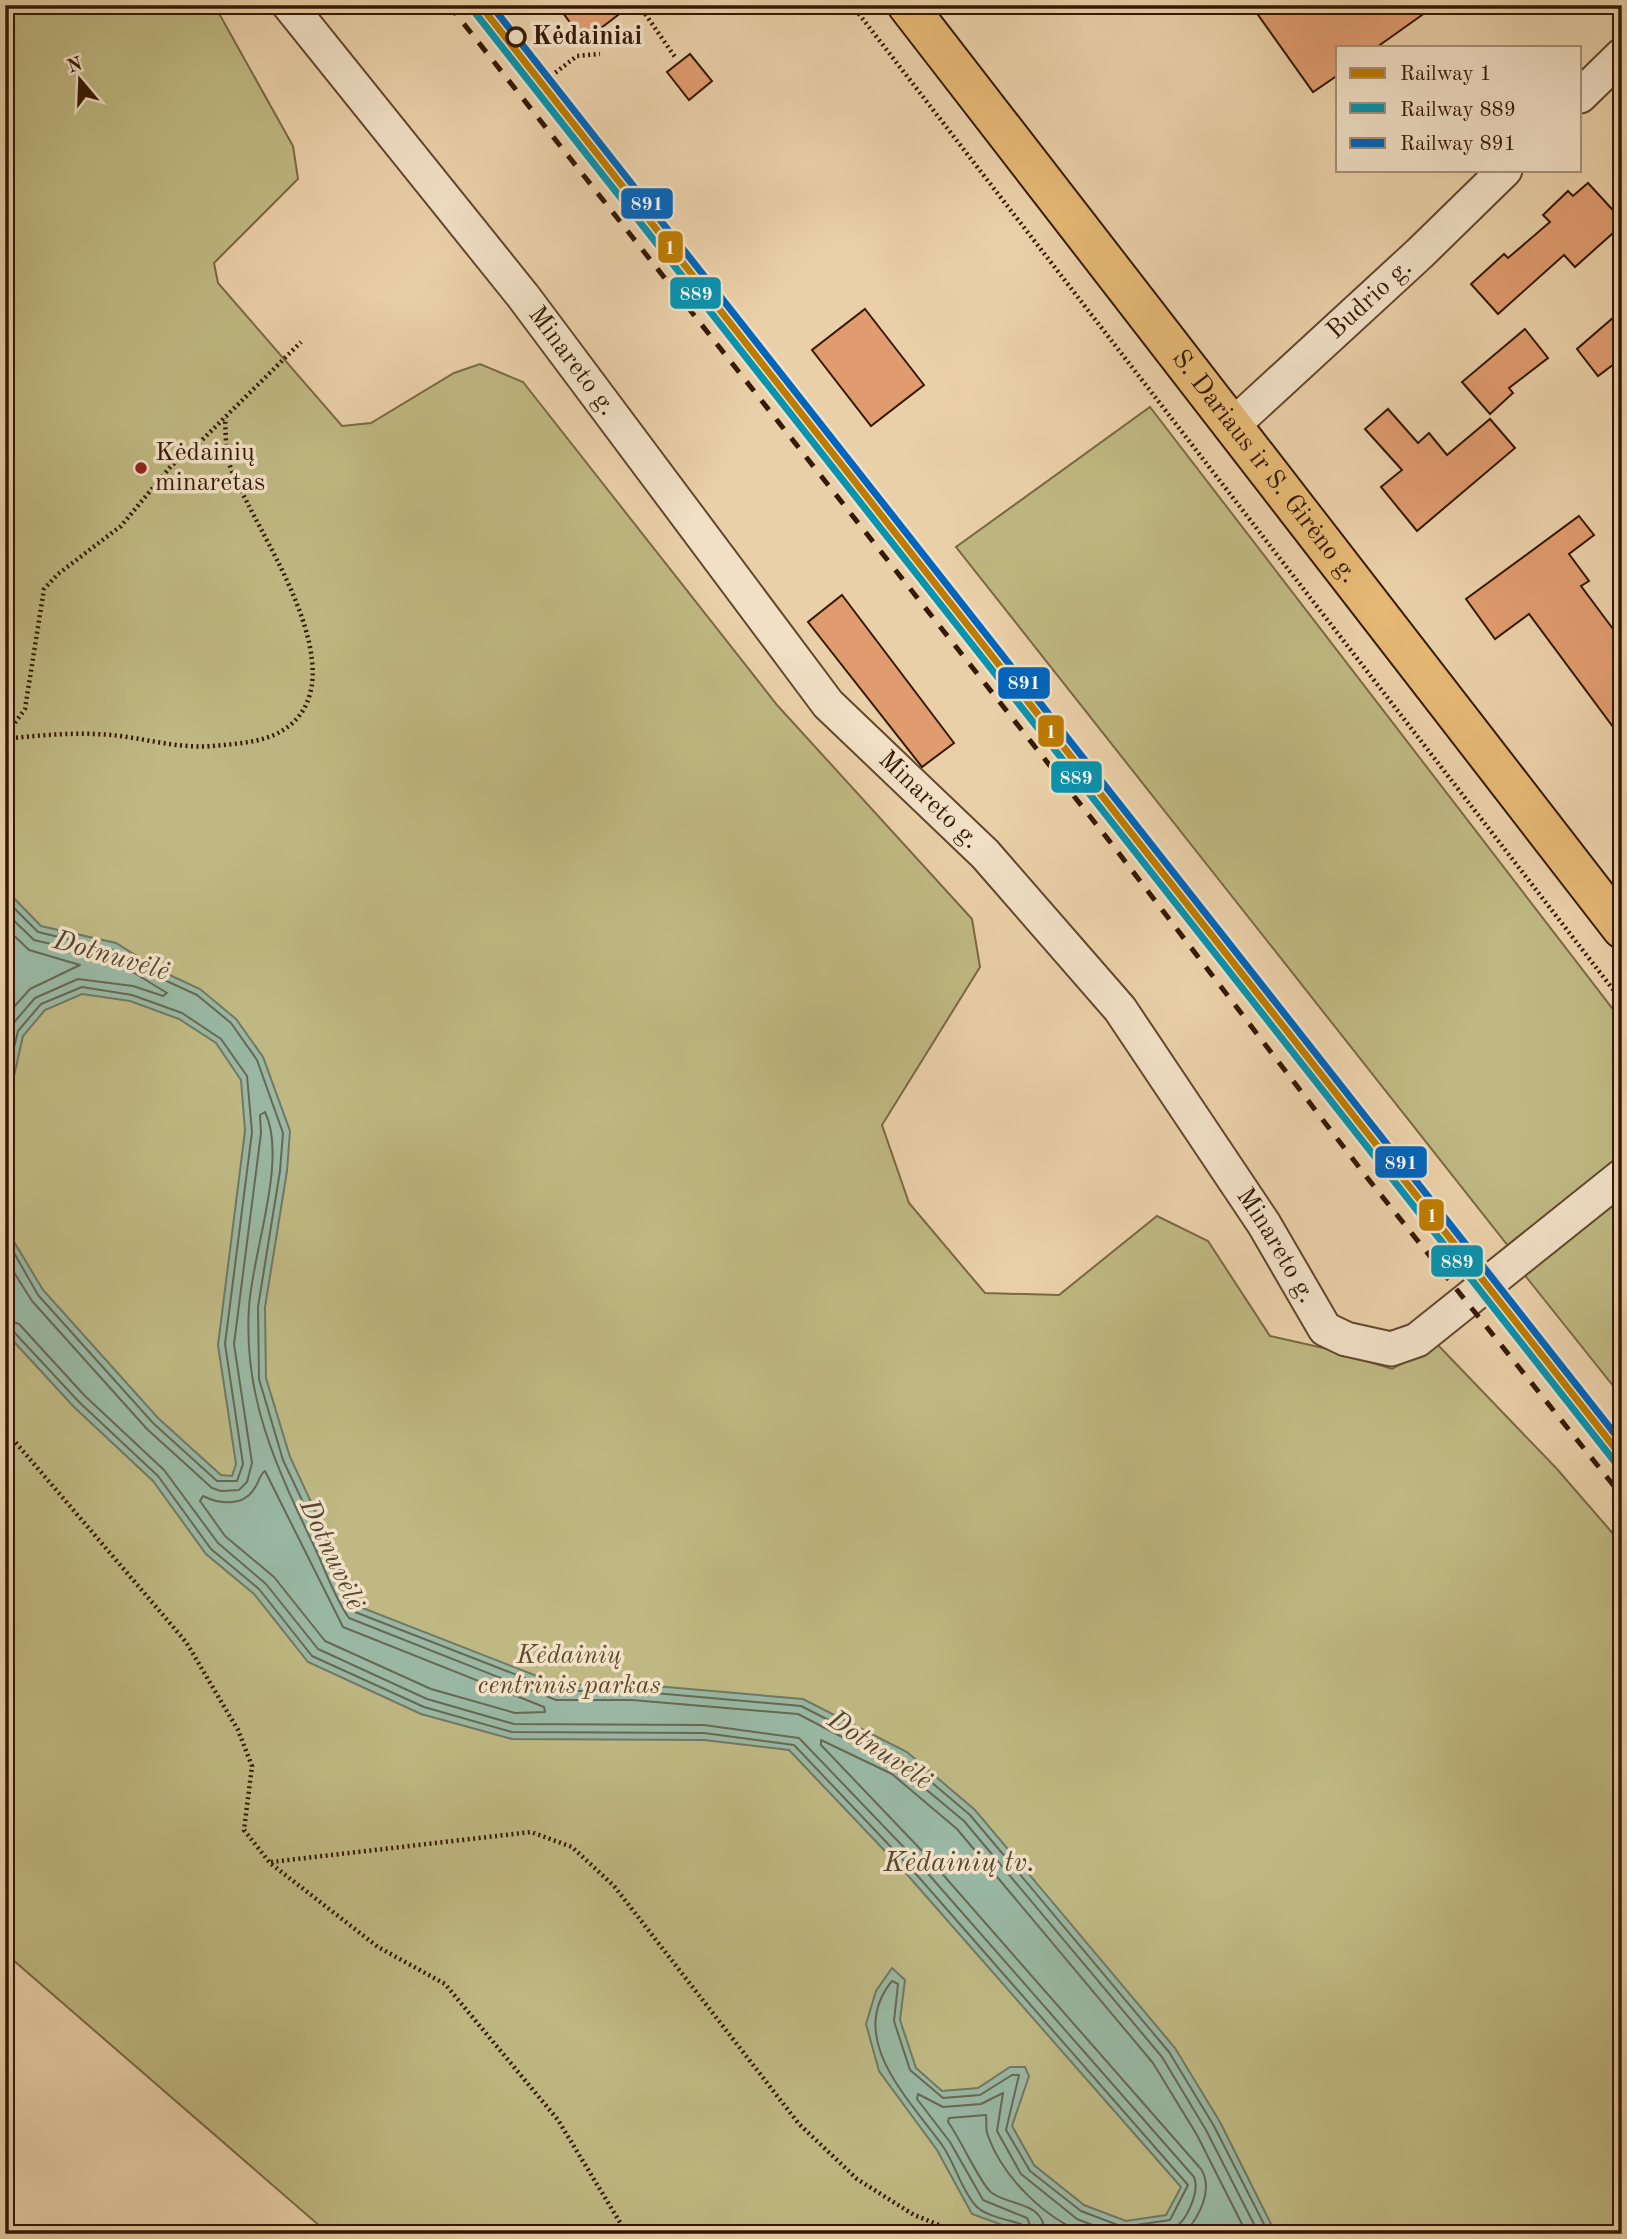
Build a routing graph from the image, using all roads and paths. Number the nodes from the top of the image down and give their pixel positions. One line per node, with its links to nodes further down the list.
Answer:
1 (289, 5): 17 (street, Minareto g.)
2 (639, 5): 7 (path)
3 (852, 5): 16 (path)
4 (907, 5): 13 (main road, S. Dariaus ir S. Girėno g.)
5 (600, 54): 8 (path)
6 (1622, 55): 9 (street)
7 (675, 57)
8 (551, 76)
9 (1582, 94)
10 (1503, 172): 13 (street, Budrio g.)
11 (301, 342): 12 (path)
12 (225, 418): 14 (path); 14 (path)
13 (1233, 426): 15 (main road, S. Dariaus ir S. Girėno g.)
14 (5, 738)
15 (1622, 929)
16 (1622, 1001)
17 (1622, 1176)
18 (5, 1430): 19 (path)
19 (270, 1863): 20 (path); 21 (path)
20 (627, 2234)
21 (962, 2234)

